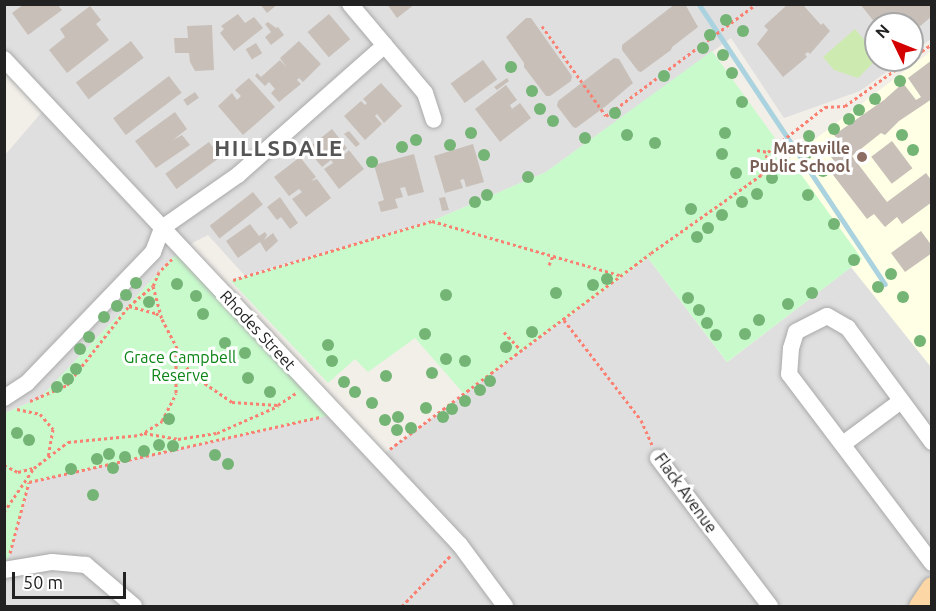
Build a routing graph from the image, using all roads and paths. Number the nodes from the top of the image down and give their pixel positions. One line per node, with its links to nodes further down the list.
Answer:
1 (350, 4): 4 (street)
2 (756, 4): 3 (path)
3 (542, 26)
4 (385, 45): 7 (street); 10 (street)
5 (4, 59): 10 (street, Rhodes Street)
6 (893, 72): 9 (path)
7 (434, 120)
8 (757, 150): 9 (path)
9 (768, 152): 14 (path)
10 (162, 228): 11 (street, Rhodes Street); 24 (street)
11 (182, 249): 15 (path); 16 (street, Rhodes Street)
12 (553, 256): 13 (path); 14 (path); 16 (path)
13 (549, 265)
14 (622, 276): 19 (path)
15 (153, 286): 17 (path); 18 (path)
16 (216, 286): 23 (street, Rhodes Street)
17 (129, 306): 18 (path); 31 (path)
18 (162, 319): 21 (path)
19 (564, 320): 22 (path); 33 (path, Flack Avenue)
20 (504, 332): 22 (path)
21 (176, 348): 26 (path); 28 (path)
22 (522, 351): 32 (path)
23 (308, 384): 26 (path); 27 (street, Rhodes Street)
24 (4, 398)
25 (901, 400): 29 (street); 30 (street); 30 (street)
26 (278, 405): 28 (path)
27 (336, 414): 32 (street, Rhodes Street); 39 (path)
28 (142, 433): 31 (path)
29 (932, 442)
30 (843, 444): 38 (street)
31 (48, 457): 35 (path)
32 (378, 458): 37 (street, Rhodes Street)
33 (657, 458): 44 (street, Flack Avenue)
34 (4, 465): 35 (path)
35 (34, 468): 36 (path)
36 (4, 512)
37 (460, 545): 42 (path); 43 (street, Rhodes Street)
38 (932, 563)
39 (5, 570): 41 (street)
40 (932, 587): 45 (main road)
41 (134, 606)
42 (402, 606)
43 (506, 606)
44 (770, 606)
45 (920, 606)

